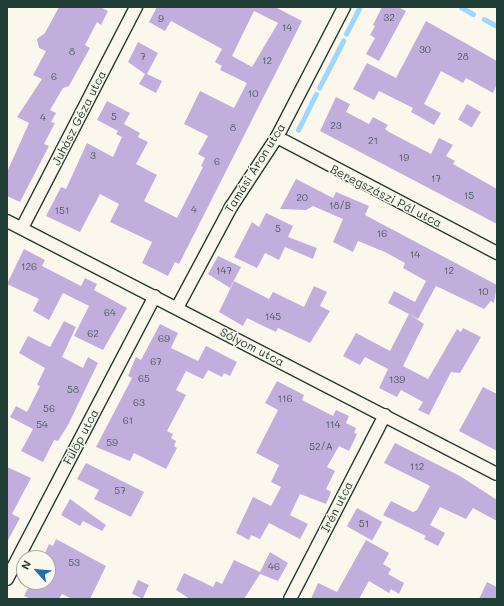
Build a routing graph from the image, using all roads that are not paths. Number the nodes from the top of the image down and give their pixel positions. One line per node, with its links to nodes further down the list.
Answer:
1 (136, 7): 5 (street, Juhász Géza utca)
2 (344, 7): 3 (street, Tamási Áron utca)
3 (276, 137): 6 (street, Beregszászi Pál utca); 8 (street, Tamási Áron utca)
4 (7, 220): 5 (street, Sólyom utca)
5 (22, 228): 7 (street, Sólyom utca)
6 (497, 253)
7 (155, 296): 8 (street, Sólyom utca); 11 (street, Fülöp utca)
8 (176, 308): 9 (street, Sólyom utca)
9 (385, 416): 10 (street, Sólyom utca); 12 (street, Irén utca)
10 (497, 474)
11 (7, 578)
12 (290, 599)

